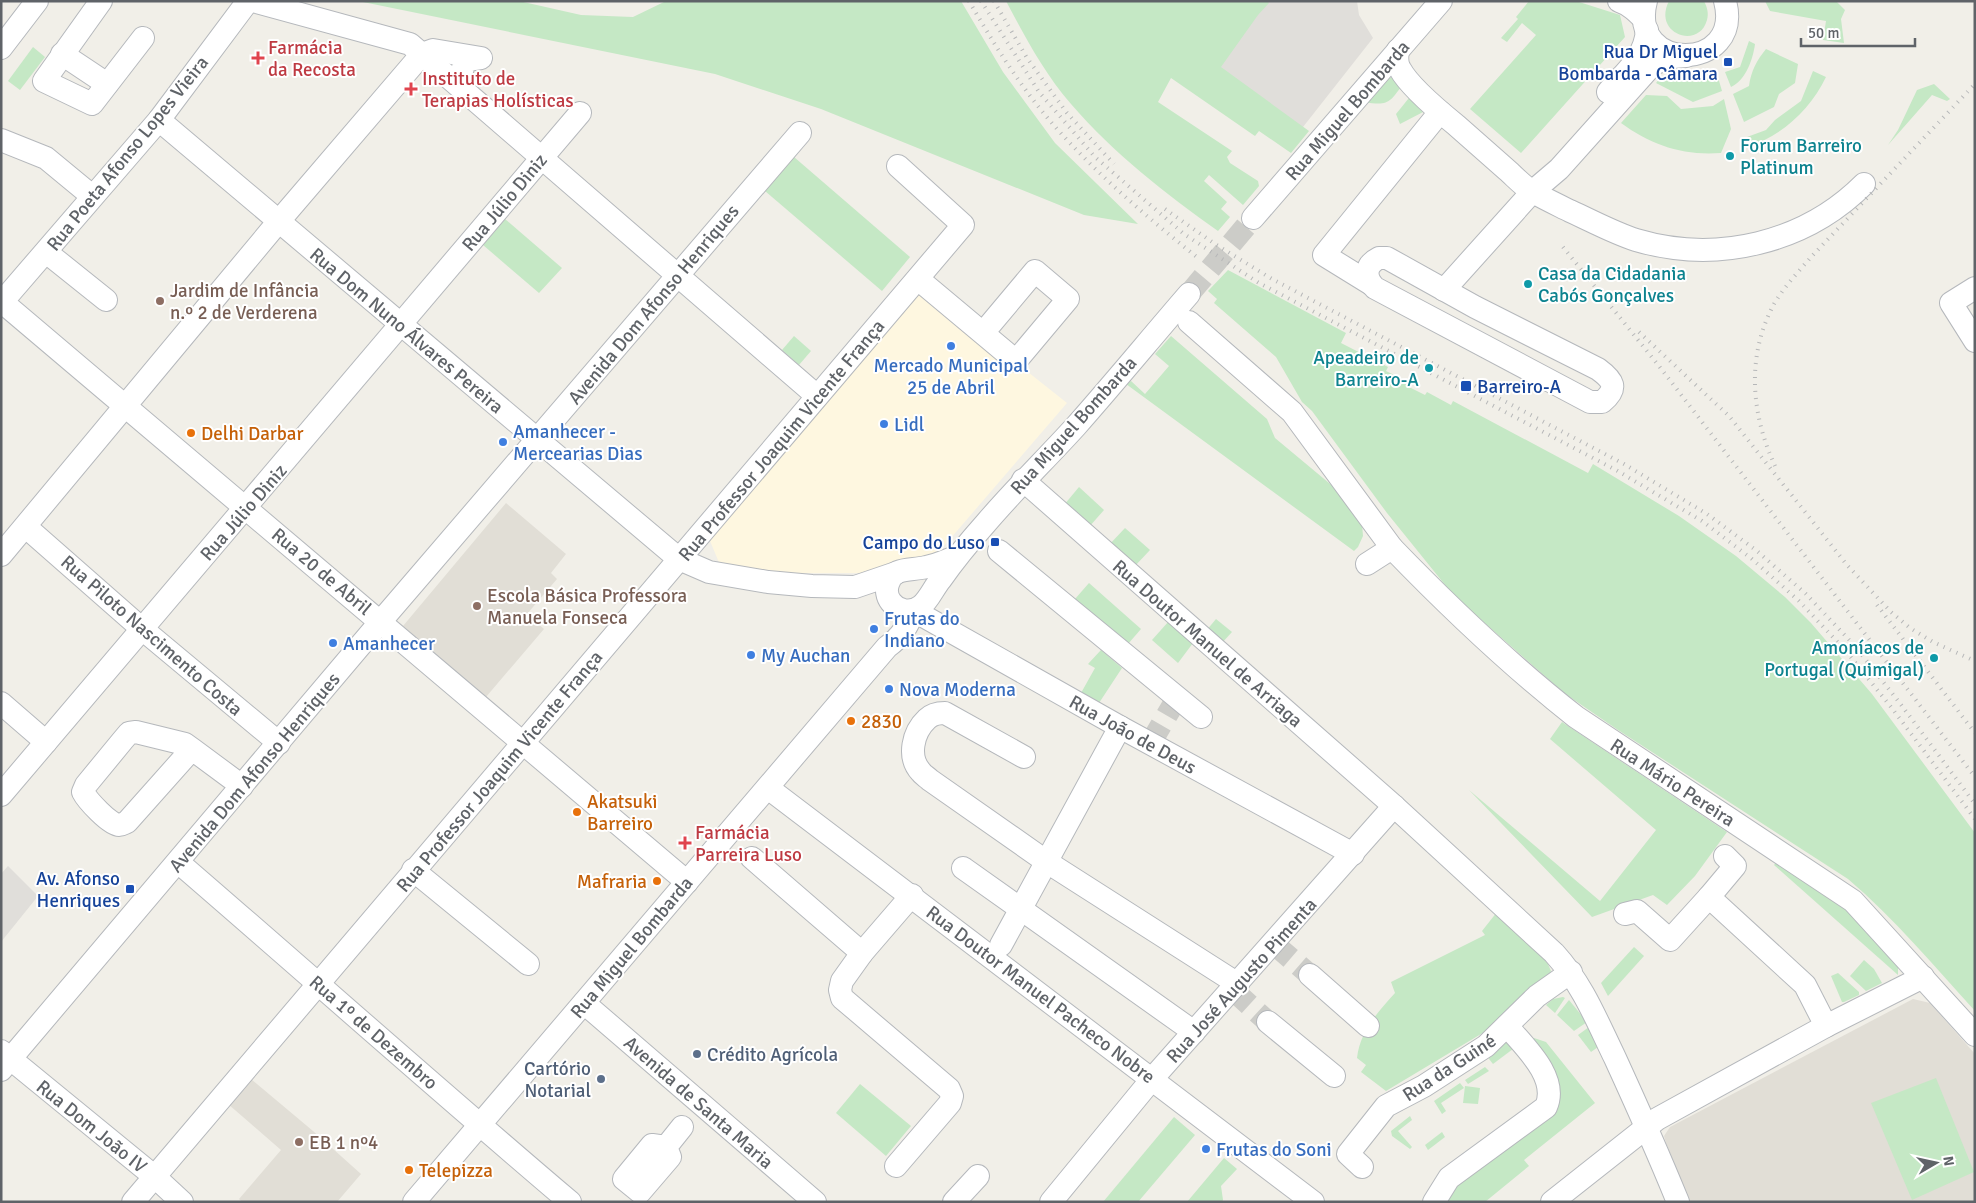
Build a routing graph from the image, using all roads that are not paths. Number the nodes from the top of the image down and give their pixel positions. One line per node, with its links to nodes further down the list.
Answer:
1 (37, 1): 10 (street)
2 (101, 1): 11 (street)
3 (248, 1): 19 (street, Rua Poeta Afonso Lopes Vieira)
4 (254, 1): 12 (street)
5 (1441, 1): 14 (street, Rua Miguel Bombarda)
6 (1619, 1): 8 (street)
7 (1725, 1): 13 (street)
8 (1645, 17): 13 (street); 25 (street)
9 (143, 38): 15 (street)
10 (1, 48)
11 (62, 54): 15 (street); 15 (street)
12 (422, 54): 16 (street); 16 (street); 28 (street)
13 (1686, 56): 25 (street)
14 (1393, 64): 17 (street); 27 (street, Rua Miguel Bombarda)
15 (107, 84)
16 (464, 92): 22 (street)
17 (1440, 112): 25 (street); 32 (street)
18 (580, 113): 22 (street, Rua Júlio Diniz)
19 (159, 120): 26 (street, Rua Poeta Afonso Lopes Vieira); 28 (street, Rua Dom Nuno Álvares Pereira)
20 (800, 133): 30 (street, Avenida Dom Afonso Henriques)
21 (1, 140): 26 (street)
22 (541, 158): 30 (street); 39 (street, Rua Júlio Diniz)
23 (898, 166): 31 (street, Rua Professor Joaquim Vicente França)
24 (1864, 184): 25 (street)
25 (1532, 192): 34 (street)
26 (92, 196): 29 (street, Rua Poeta Afonso Lopes Vieira)
27 (1253, 218)
28 (279, 221): 39 (street, Rua Dom Nuno Álvares Pereira); 43 (street)
29 (46, 252): 36 (street); 37 (street, Rua Poeta Afonso Lopes Vieira)
30 (677, 276): 42 (street); 44 (street, Avenida Dom Afonso Henriques)
31 (918, 278): 40 (street); 42 (street, Rua Professor Joaquim Vicente França)
32 (1371, 284): 34 (street); 34 (street)
33 (1975, 288): 41 (street)
34 (1444, 290)
35 (1189, 294): 45 (street, Rua Miguel Bombarda)
36 (106, 300)
37 (2, 302): 43 (street, Rua 20 de Abril)
38 (1189, 322): 48 (street, Rua Mário Pereira)
39 (401, 324): 44 (street, Rua Dom Nuno Álvares Pereira); 46 (street, Rua Júlio Diniz)
40 (983, 332): 40 (street)
41 (1975, 341)
42 (817, 396): 52 (street, Rua Professor Joaquim Vicente França)
43 (126, 406): 46 (street, Rua 20 de Abril); 47 (street)
44 (537, 441): 52 (street, Rua Dom Nuno Álvares Pereira); 57 (street, Avenida Dom Afonso Henriques)
45 (1023, 480): 51 (street, Rua Miguel Bombarda); 70 (street, Rua Doutor Manuel de Arriaga)
46 (247, 508): 57 (street, Rua 20 de Abril); 58 (street, Rua Júlio Diniz)
47 (26, 527): 50 (street); 58 (street, Rua Piloto Nascimento Costa)
48 (1392, 548): 53 (street); 88 (street, Rua Mário Pereira)
49 (999, 551): 60 (street)
50 (1, 555)
51 (958, 556): 54 (street, Rua Miguel Bombarda); 56 (street, Rua Miguel Bombarda)
52 (679, 560): 55 (street, Rua Dom Nuno Álvares Pereira); 63 (street, Rua Professor Joaquim Vicente França)
53 (1366, 564)
54 (905, 571): 55 (street, Rua Dom Nuno Álvares Pereira); 56 (street, Rua Miguel Bombarda); 56 (street)
55 (855, 587): 56 (street, Rua Dom Nuno Álvares Pereira)
56 (908, 605): 61 (street, Rua João de Deus); 68 (street, Rua Miguel Bombarda)
57 (381, 621): 63 (street, Rua 20 de Abril); 64 (street, Avenida Dom Afonso Henriques)
58 (142, 628): 62 (street, Rua Júlio Diniz); 64 (street, Rua Piloto Nascimento Costa)
59 (1, 703): 62 (street)
60 (1201, 717)
61 (1120, 728): 71 (street, Rua João de Deus); 75 (street)
62 (46, 742): 69 (street, Rua Júlio Diniz)
63 (523, 742): 77 (street, Rua Professor Joaquim Vicente França); 78 (street, Rua 20 de Abril)
64 (278, 743): 67 (street, Avenida Dom Afonso Henriques)
65 (192, 749): 65 (street); 67 (street)
66 (1024, 757): 75 (street)
67 (242, 786): 74 (street, Avenida Dom Afonso Henriques)
68 (768, 788): 78 (street, Rua Miguel Bombarda); 79 (street, Rua Doutor Manuel Pacheco Nobre)
69 (1, 795)
70 (1394, 806): 71 (street, Rua José Augusto Pimenta); 86 (street, Rua Doutor Manuel de Arriaga)
71 (1353, 854): 90 (street, Rua José Augusto Pimenta)
72 (1724, 856): 80 (street)
73 (752, 858): 84 (street)
74 (178, 862): 89 (street, Rua 1º de Dezembro); 98 (street, Avenida Dom Afonso Henriques)
75 (1047, 862): 81 (street); 90 (street)
76 (963, 868): 81 (street)
77 (414, 870): 85 (street); 89 (street, Rua Professor Joaquim Vicente França)
78 (687, 882): 91 (street, Rua Miguel Bombarda)
79 (912, 895): 84 (street); 100 (street, Rua Doutor Manuel Pacheco Nobre)
80 (1709, 897): 82 (street); 95 (street)
81 (1022, 908): 83 (street); 96 (street)
82 (1625, 914)
83 (1001, 945)
84 (862, 953): 105 (street)
85 (528, 964)
86 (1571, 972): 94 (street, Rua da Guiné); 103 (street, Rua Doutor Manuel de Arriaga)
87 (1310, 975): 93 (street)
88 (1923, 977): 95 (street); 97 (street, Rua Mário Pereira)
89 (319, 983): 101 (street, Rua 1º de Dezembro); 108 (street, Rua Professor Joaquim Vicente França)
90 (1238, 984): 96 (street, Rua José Augusto Pimenta)
91 (584, 1003): 101 (street, Rua Miguel Bombarda); 114 (street, Avenida de Santa Maria)
92 (1268, 1022): 99 (street)
93 (1368, 1026)
94 (1508, 1026): 106 (street, Rua da Guiné); 117 (street)
95 (1826, 1026): 103 (street)
96 (1194, 1032): 100 (street, Rua José Augusto Pimenta)
97 (1975, 1035)
98 (4, 1060): 108 (street, Rua Dom João IV)
99 (1334, 1076)
100 (1152, 1079): 109 (street, Rua José Augusto Pimenta); 116 (street, Rua Doutor Manuel Pacheco Nobre)
101 (480, 1126): 112 (street, Rua Miguel Bombarda); 113 (street, Rua 1º de Dezembro)
102 (682, 1127): 104 (street)
103 (1647, 1127): 118 (street); 119 (street, Rua Doutor Manuel de Arriaga)
104 (666, 1148)
105 (896, 1166)
106 (1362, 1167)
107 (978, 1176): 115 (street)
108 (155, 1177): 110 (street, Rua Professor Joaquim Vicente França); 111 (street, Rua Dom João IV)
109 (1055, 1200)
110 (133, 1202)
111 (182, 1202)
112 (414, 1202)
113 (570, 1202)
114 (815, 1202)
115 (954, 1202)
116 (1313, 1202)
117 (1434, 1202)
118 (1552, 1202)
119 (1678, 1202)

